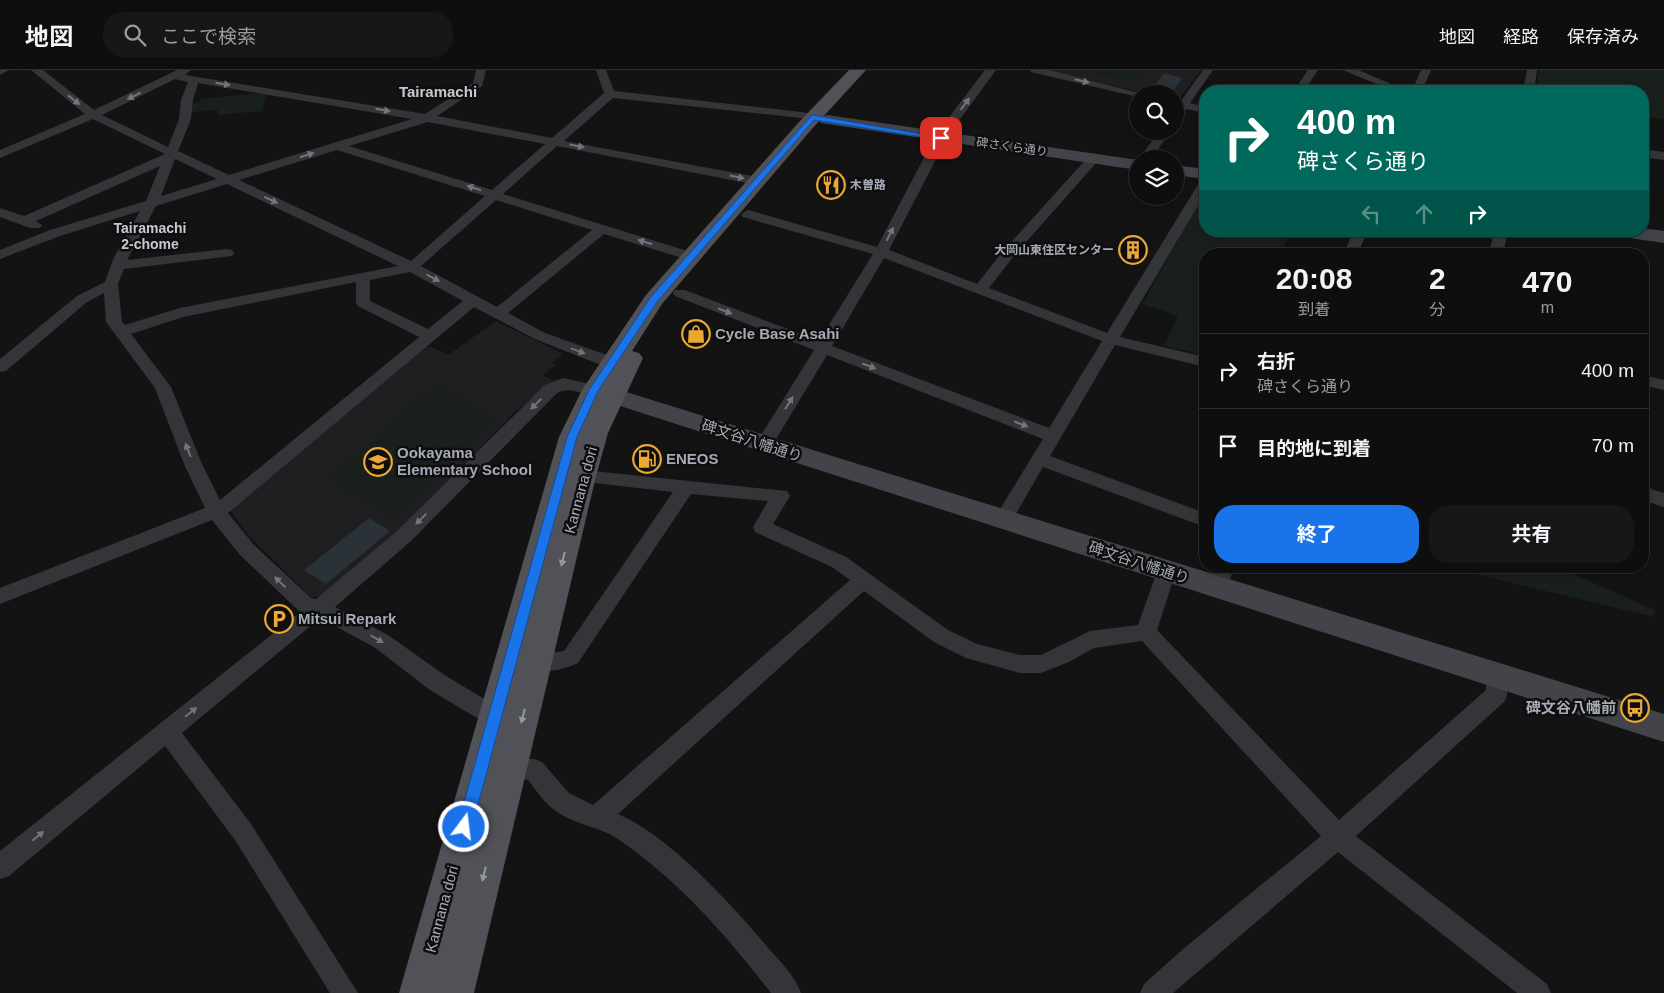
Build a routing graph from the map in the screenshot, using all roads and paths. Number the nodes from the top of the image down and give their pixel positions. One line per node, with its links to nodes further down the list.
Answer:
1 (4, 70): 14 (street)
2 (36, 70): 25 (street, one-way to 25)
3 (481, 70): 26 (street)
4 (601, 70): 21 (street)
5 (858, 70): 27 (main road, Kannana dori)
6 (874, 70): 27 (main road, Kannana dori)
7 (990, 70): 28 (street, one-way to 7)
8 (1035, 70): 20 (street, one-way to 20)
9 (1208, 70): 22 (street)
10 (1313, 70): 16 (street)
11 (1348, 70): 17 (street)
12 (1426, 70): 18 (street)
13 (1532, 70): 19 (street)
14 (0, 72)
15 (190, 74): 25 (street, one-way to 25); 26 (street, one-way to 26); 33 (street)
16 (1303, 85)
17 (1387, 85)
18 (1420, 85)
19 (1530, 85)
20 (1129, 92)
21 (610, 94): 27 (street); 29 (street)
22 (1184, 98)
23 (1184, 105): 24 (street)
24 (1199, 109)
25 (94, 116): 31 (street); 33 (street)
26 (427, 118): 29 (street); 30 (street)
27 (819, 119): 28 (street, 碑さくら通り); 40 (main road, Kannana dori); 45 (main road, Kannana dori)
28 (941, 138): 35 (street, 碑さくら通り); 51 (street, one-way to 28)
29 (556, 142): 40 (street, one-way to 40); 42 (street)
30 (337, 146): 39 (street, one-way to 30); 42 (street, one-way to 30)
31 (0, 154)
32 (1649, 154): 34 (street)
33 (170, 155): 39 (street); 43 (street); 46 (street)
34 (1664, 156)
35 (1093, 159): 36 (street, 碑さくら通り); 59 (street)
36 (1129, 164)
37 (1184, 171): 38 (street)
38 (1199, 173)
39 (227, 180): 43 (street); 56 (street, one-way to 56)
40 (757, 181): 54 (main road, Kannana dori)
41 (1199, 192): 65 (street)
42 (496, 195): 47 (street); 56 (street)
43 (151, 203): 48 (street); 55 (street)
44 (0, 212): 46 (street)
45 (748, 214): 51 (street); 60 (main road, Kannana dori)
46 (24, 221): 48 (street)
47 (602, 229): 54 (street, one-way to 47); 62 (street)
48 (55, 233): 53 (street)
49 (1649, 235): 50 (street)
50 (1664, 237)
51 (881, 252): 59 (street); 66 (street)
52 (227, 253): 55 (street)
53 (0, 255)
54 (692, 257): 68 (main road, Kannana dori)
55 (118, 265): 58 (street)
56 (412, 266): 57 (street); 61 (street, one-way to 61)
57 (363, 277): 63 (street); 64 (street)
58 (110, 284): 63 (street); 69 (street)
59 (980, 290): 65 (street)
60 (680, 293): 66 (street, one-way to 66); 72 (main road, Kannana dori)
61 (473, 300): 62 (street); 64 (street)
62 (498, 313): 68 (street, one-way to 68)
63 (120, 332): 80 (street, one-way to 63)
64 (428, 335): 80 (street)
65 (1110, 339): 67 (street); 73 (street)
66 (824, 348): 73 (street, one-way to 73); 74 (street, one-way to 66)
67 (1199, 361)
68 (612, 363): 72 (main road, Kannana dori)
69 (0, 368)
70 (1649, 382): 71 (street)
71 (1664, 385)
72 (604, 393): 74 (street, 碑文谷八幡通り); 76 (main road, Kannana dori); 87 (street, one-way to 87); 91 (main road, Kannana dori)
73 (1052, 436): 75 (street)
74 (764, 445): 82 (street, 碑文谷八幡通り)
75 (1039, 459): 81 (street); 82 (street)
76 (584, 476): 77 (street); 89 (main road, Kannana dori, one-way to 89)
77 (687, 486): 85 (street); 89 (street)
78 (1649, 495): 79 (street)
79 (1664, 500)
80 (216, 511): 86 (street); 87 (street, one-way to 80)
81 (1199, 518)
82 (1003, 519): 83 (street, 碑文谷八幡通り)
83 (1166, 571): 84 (street, 碑文谷八幡通り); 88 (street)
84 (1221, 577): 90 (street, 碑文谷八幡通り)
85 (862, 580): 88 (street); 95 (street)
86 (0, 596)
87 (319, 608): 91 (street, one-way to 91); 93 (street, one-way to 87)
88 (1146, 632): 96 (street)
89 (537, 662): 94 (main road, Kannana dori, one-way to 94)
90 (1497, 676): 92 (street, 碑文谷八幡通り); 96 (street)
91 (495, 717): 99 (main road, Kannana dori)
92 (1664, 728)
93 (167, 731): 97 (street, one-way to 93); 98 (street)
94 (511, 768): 95 (street); 100 (main road, Kannana dori, one-way to 100)
95 (598, 816): 101 (street)
96 (1338, 837): 102 (street); 103 (street)
97 (0, 867)
98 (345, 993)
99 (419, 993)
100 (454, 993)
101 (788, 993)
102 (1153, 993)
103 (1538, 993)

